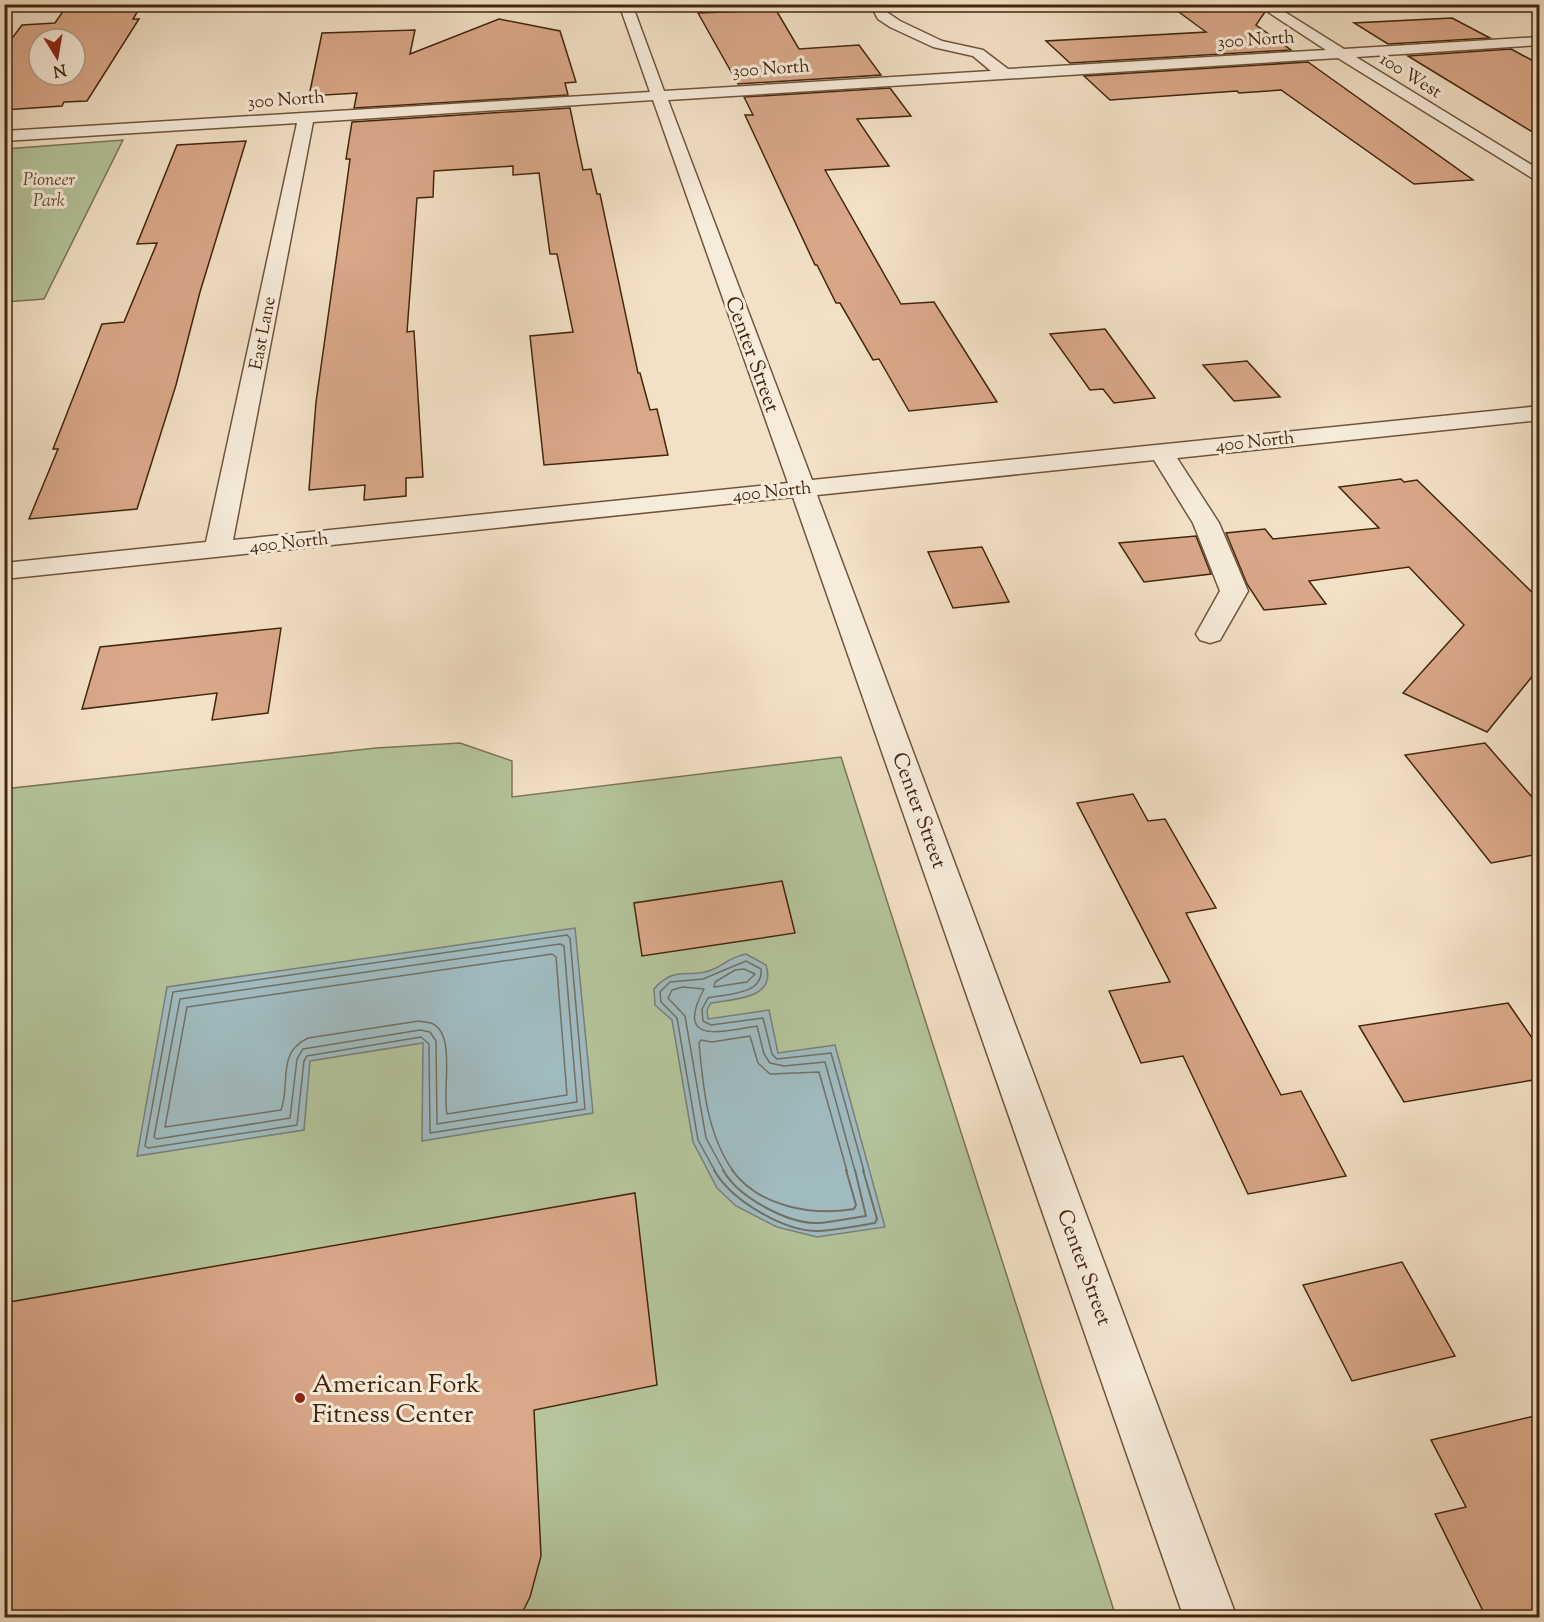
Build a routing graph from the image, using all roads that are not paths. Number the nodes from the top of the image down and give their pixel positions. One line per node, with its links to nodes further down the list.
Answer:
1 (625, 4): 11 (street, Center Street)
2 (876, 4): 5 (street)
3 (1262, 4): 7 (street, 100 West)
4 (1539, 41): 7 (street, 300 North)
5 (938, 44): 6 (street); 9 (street)
6 (922, 52)
7 (1339, 53): 9 (street, 300 North); 14 (street, 100 West)
8 (912, 65): 10 (street)
9 (1005, 74): 10 (street, 300 North)
10 (923, 79): 11 (street, 300 North)
11 (658, 95): 12 (street, 300 North); 17 (street, Center Street)
12 (306, 117): 13 (street, 300 North); 18 (street, East Lane)
13 (4, 136)
14 (1539, 178)
15 (1539, 413): 16 (street, 400 North)
16 (1161, 451): 17 (street, 400 North); 20 (street)
17 (802, 488): 18 (street, 400 North); 21 (street, Center Street)
18 (218, 549): 19 (street, 400 North)
19 (4, 571)
20 (1210, 634)
21 (1211, 1617)

